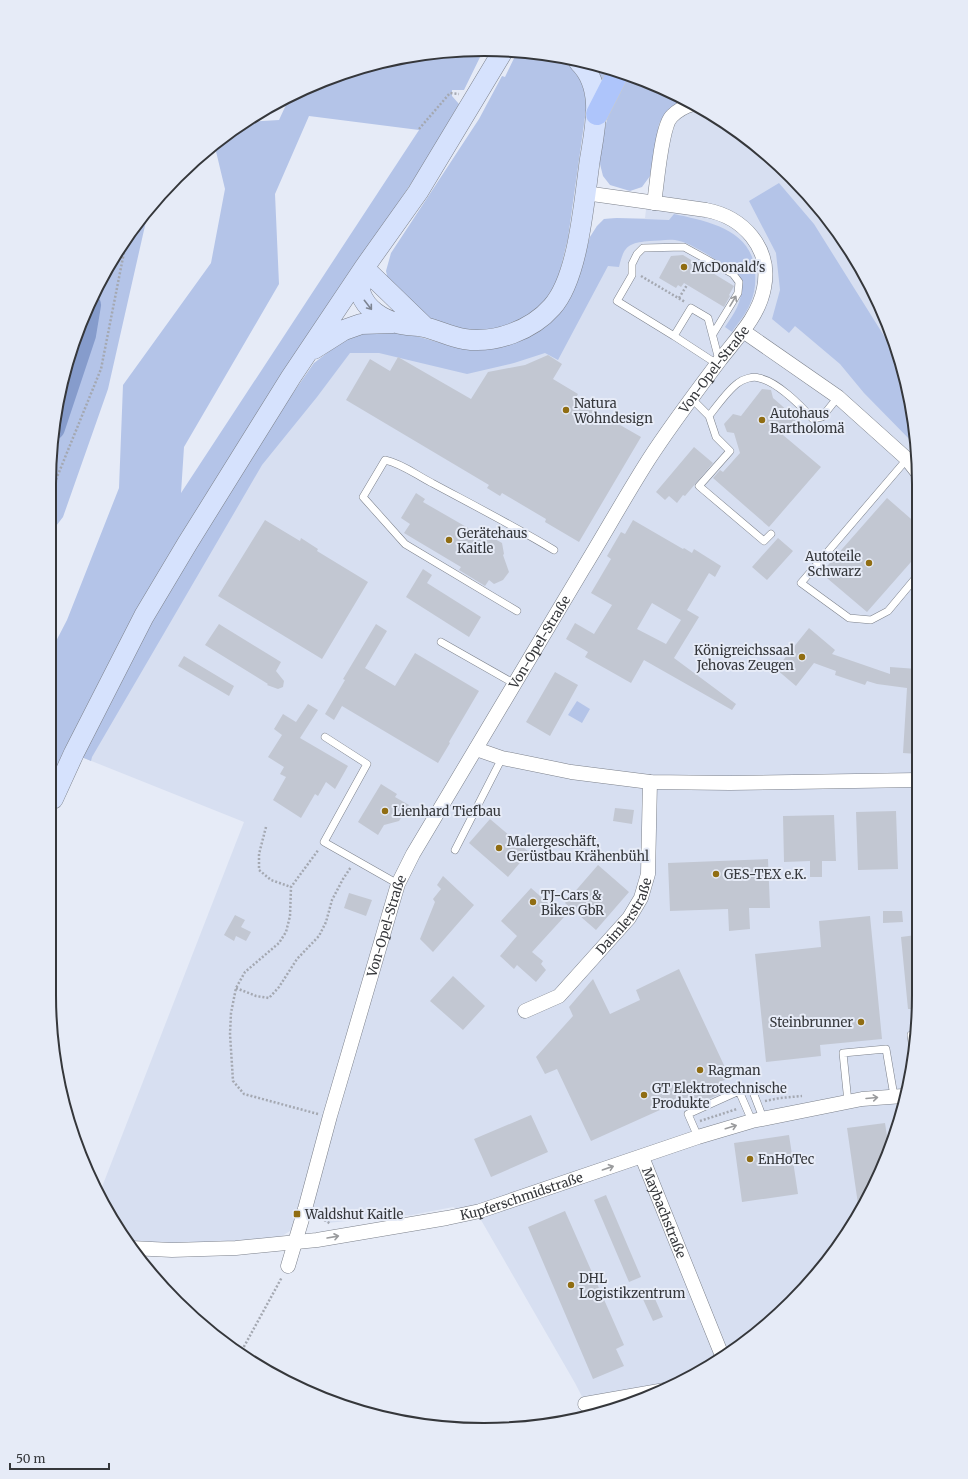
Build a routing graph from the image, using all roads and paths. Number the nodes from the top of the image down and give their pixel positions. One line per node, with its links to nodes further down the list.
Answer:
1 (499, 57): 4 (main road)
2 (586, 69): 6 (main road)
3 (616, 77): 6 (main road)
4 (473, 101): 7 (path); 11 (main road)
5 (686, 106): 9 (street)
6 (597, 114): 8 (main road)
7 (419, 129)
8 (585, 193): 9 (street, Von-Opel-Straße); 17 (main road)
9 (654, 203): 18 (street, Von-Opel-Straße)
10 (124, 253): 28 (path)
11 (364, 268): 16 (main road, one-way to 16); 17 (main road); 21 (main road)
12 (632, 273): 14 (path); 19 (lane, one-way to 12); 20 (lane)
13 (687, 285): 14 (path)
14 (679, 298): 15 (path)
15 (691, 308): 19 (lane); 20 (lane)
16 (398, 323): 17 (main road); 21 (main road)
17 (425, 327)
18 (743, 330): 22 (street, Von-Opel-Straße); 23 (street)
19 (713, 334): 22 (lane)
20 (674, 336): 22 (lane)
21 (307, 354): 40 (main road)
22 (718, 362): 24 (street, Von-Opel-Straße)
23 (838, 397): 25 (lane); 26 (street)
24 (692, 399): 25 (lane); 34 (street, Von-Opel-Straße)
25 (709, 416): 29 (lane)
26 (906, 459): 27 (street); 31 (lane)
27 (911, 465)
28 (56, 480)
29 (770, 534)
30 (554, 550): 32 (lane)
31 (912, 582)
32 (517, 611)
33 (441, 642): 34 (lane)
34 (515, 684): 36 (street, Von-Opel-Straße)
35 (325, 737): 42 (lane)
36 (476, 749): 37 (street); 45 (street, Von-Opel-Straße)
37 (502, 758): 39 (street); 43 (lane)
38 (912, 780): 39 (street)
39 (650, 782): 48 (street, Daimlerstraße)
40 (56, 792)
41 (266, 827): 46 (path)
42 (324, 842): 44 (lane); 46 (path)
43 (455, 850)
44 (356, 860): 45 (lane); 47 (path)
45 (398, 884): 52 (street, Von-Opel-Straße)
46 (290, 887): 47 (path)
47 (236, 988): 52 (path)
48 (525, 1011)
49 (752, 1092): 53 (lane)
50 (899, 1096): 51 (street, Kupferschmidstraße, one-way to 50); 51 (lane)
51 (848, 1102): 53 (street, Kupferschmidstraße)
52 (330, 1116): 56 (street, Von-Opel-Straße)
53 (758, 1119): 54 (street, Kupferschmidstraße, one-way to 53); 54 (lane)
54 (698, 1137): 55 (street, Kupferschmidstraße)
55 (642, 1157): 56 (street, Kupferschmidstraße, one-way to 55); 60 (street, Maybachstraße)
56 (295, 1242): 57 (street, Kupferschmidstraße); 58 (street, Von-Opel-Straße)
57 (139, 1248)
58 (288, 1266): 59 (path)
59 (243, 1349)
60 (721, 1352)
61 (634, 1395): 62 (street)
62 (585, 1404)

